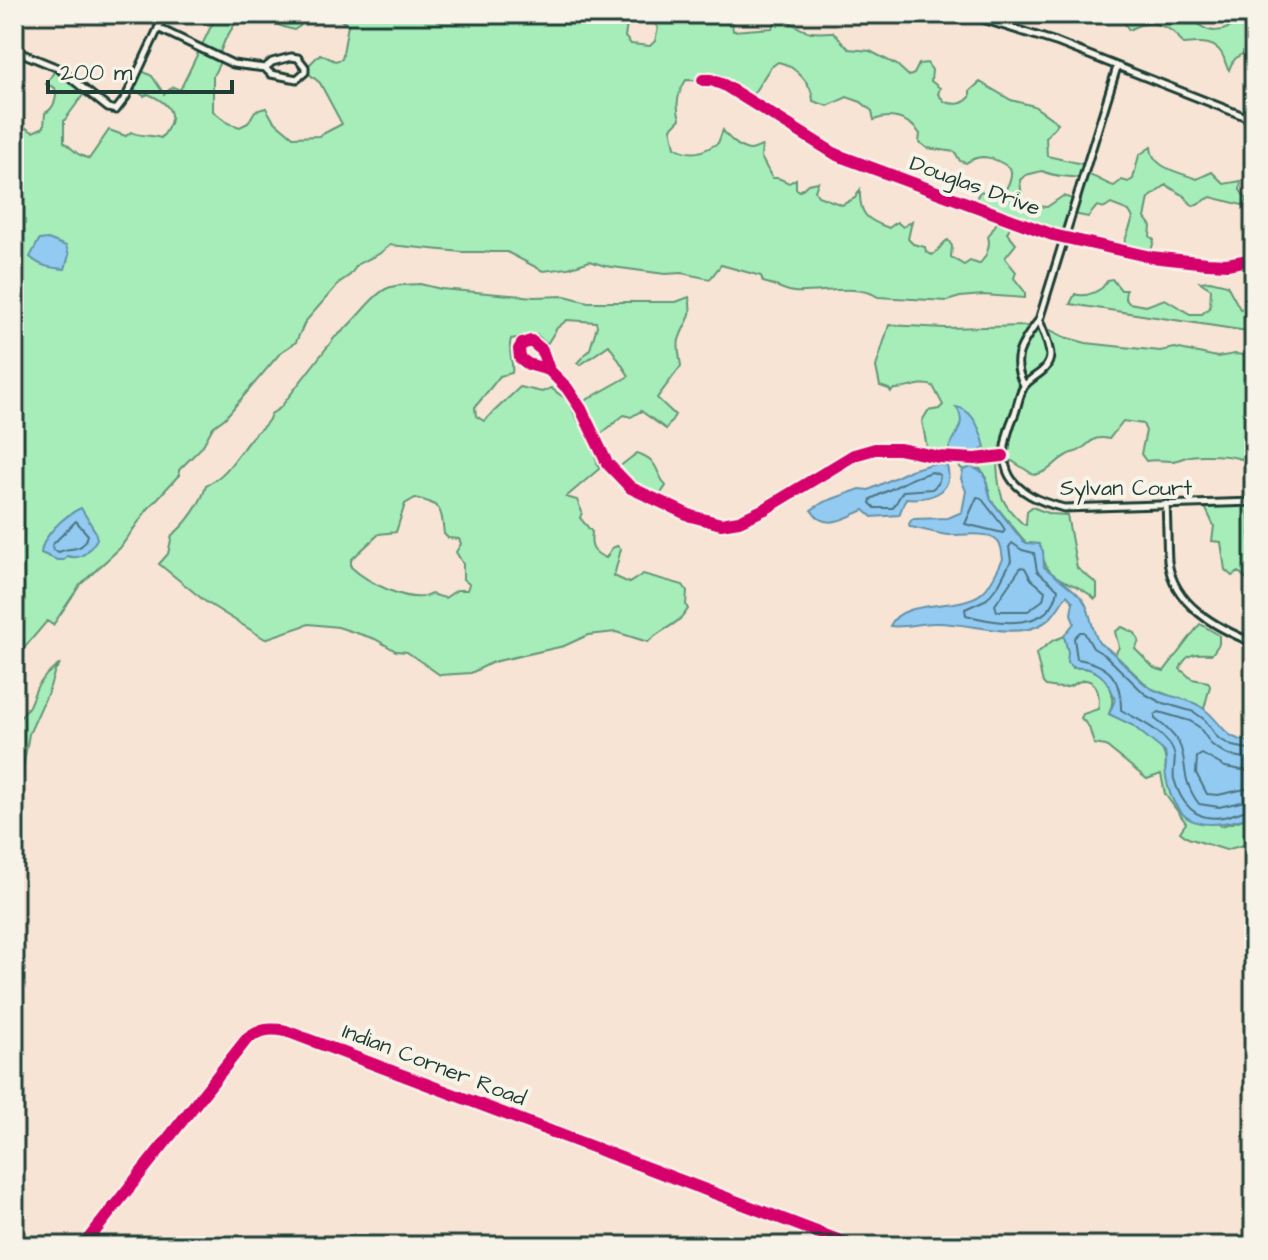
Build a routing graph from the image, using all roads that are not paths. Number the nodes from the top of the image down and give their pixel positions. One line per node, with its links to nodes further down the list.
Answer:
1 (165, 14): 3 (street)
2 (967, 14): 5 (street)
3 (158, 28): 4 (street); 6 (street)
4 (17, 51): 7 (street)
5 (1117, 67): 9 (street); 10 (street)
6 (265, 68): 6 (street)
7 (14, 78)
8 (703, 80): 10 (street, Douglas Drive)
9 (1254, 120)
10 (1065, 239): 11 (street, Douglas Drive); 12 (street)
11 (1254, 259)
12 (1039, 320): 14 (street); 14 (street)
13 (549, 370): 13 (street); 15 (street)
14 (1024, 385): 15 (street)
15 (1003, 456): 17 (street, Sylvan Court)
16 (1254, 502): 17 (street, Sylvan Court)
17 (1166, 504): 18 (street)
18 (1254, 643)
19 (83, 1246): 20 (street, Indian Corner Road)
20 (854, 1246)

